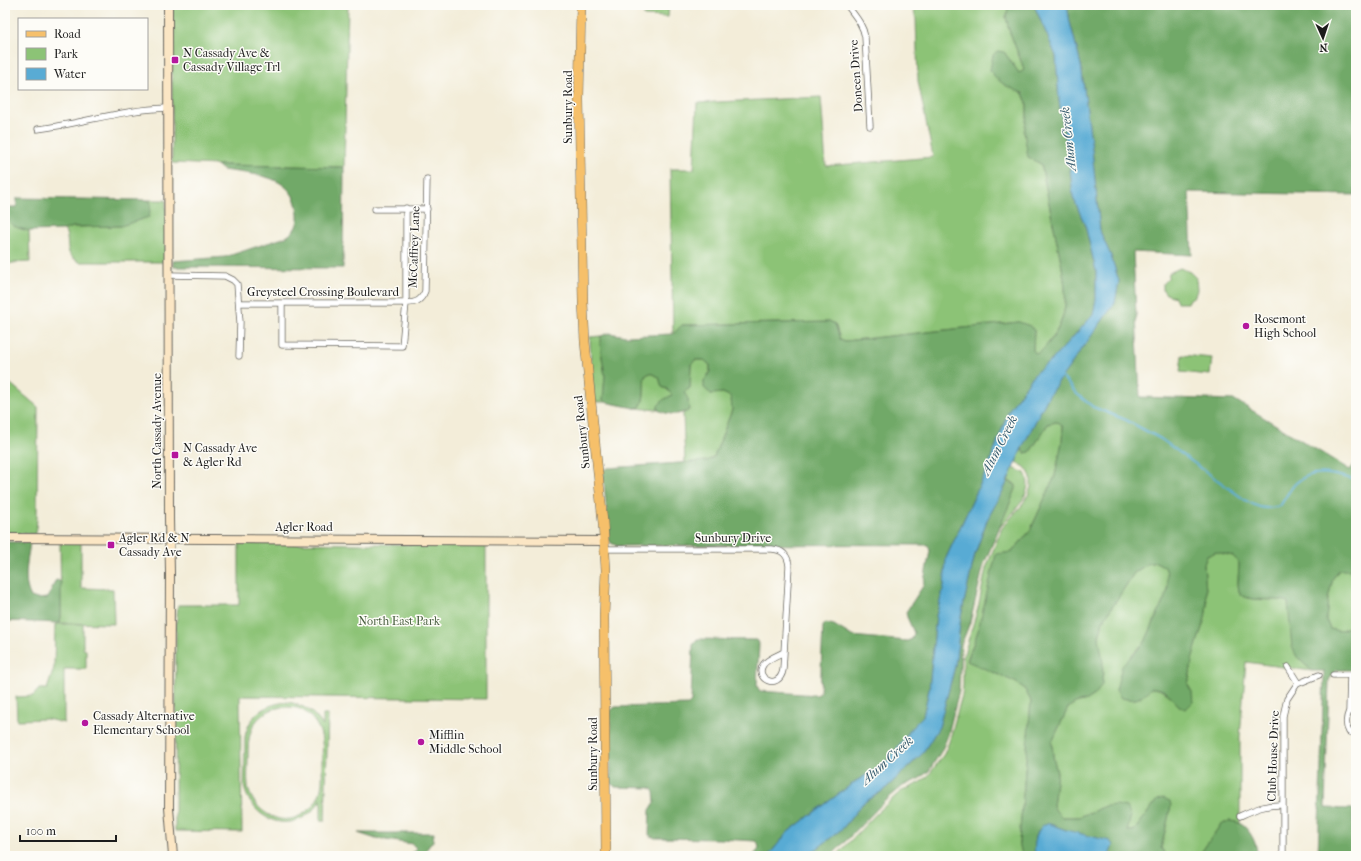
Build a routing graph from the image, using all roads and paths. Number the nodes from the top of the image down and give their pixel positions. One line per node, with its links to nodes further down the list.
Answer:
1 (168, 5): 4 (main road, North Cassady Avenue)
2 (581, 5): 18 (main road, Sunbury Road)
3 (847, 5): 5 (street, Doneen Drive)
4 (168, 108): 6 (street); 11 (main road, North Cassady Avenue)
5 (870, 126)
6 (38, 129)
7 (426, 179): 10 (street, McCaffrey Lane)
8 (406, 208): 9 (street); 10 (street); 14 (street)
9 (375, 209)
10 (427, 209): 14 (street, McCaffrey Lane)
11 (168, 275): 12 (street); 17 (main road, North Cassady Avenue)
12 (239, 303): 13 (street, Greysteel Crossing Boulevard); 15 (street)
13 (282, 303): 14 (street, Greysteel Crossing Boulevard); 14 (street)
14 (406, 303)
15 (239, 356)
16 (5, 538): 17 (main road, Agler Road)
17 (169, 539): 18 (main road, Agler Road); 30 (main road, North Cassady Avenue)
18 (604, 545): 19 (street, Sunbury Drive); 31 (main road, Sunbury Road)
19 (784, 652): 19 (street, Sunbury Drive)
20 (1288, 667): 24 (street)
21 (1319, 675): 24 (street)
22 (1333, 675): 23 (street)
23 (1353, 675): 25 (street)
24 (1298, 683): 28 (street, Club House Drive)
25 (1349, 711): 26 (street); 27 (street)
26 (1356, 712)
27 (1356, 734)
28 (1283, 805): 29 (street); 32 (street, Club House Drive)
29 (1240, 816)
30 (173, 856)
31 (606, 856)
32 (1283, 856)

